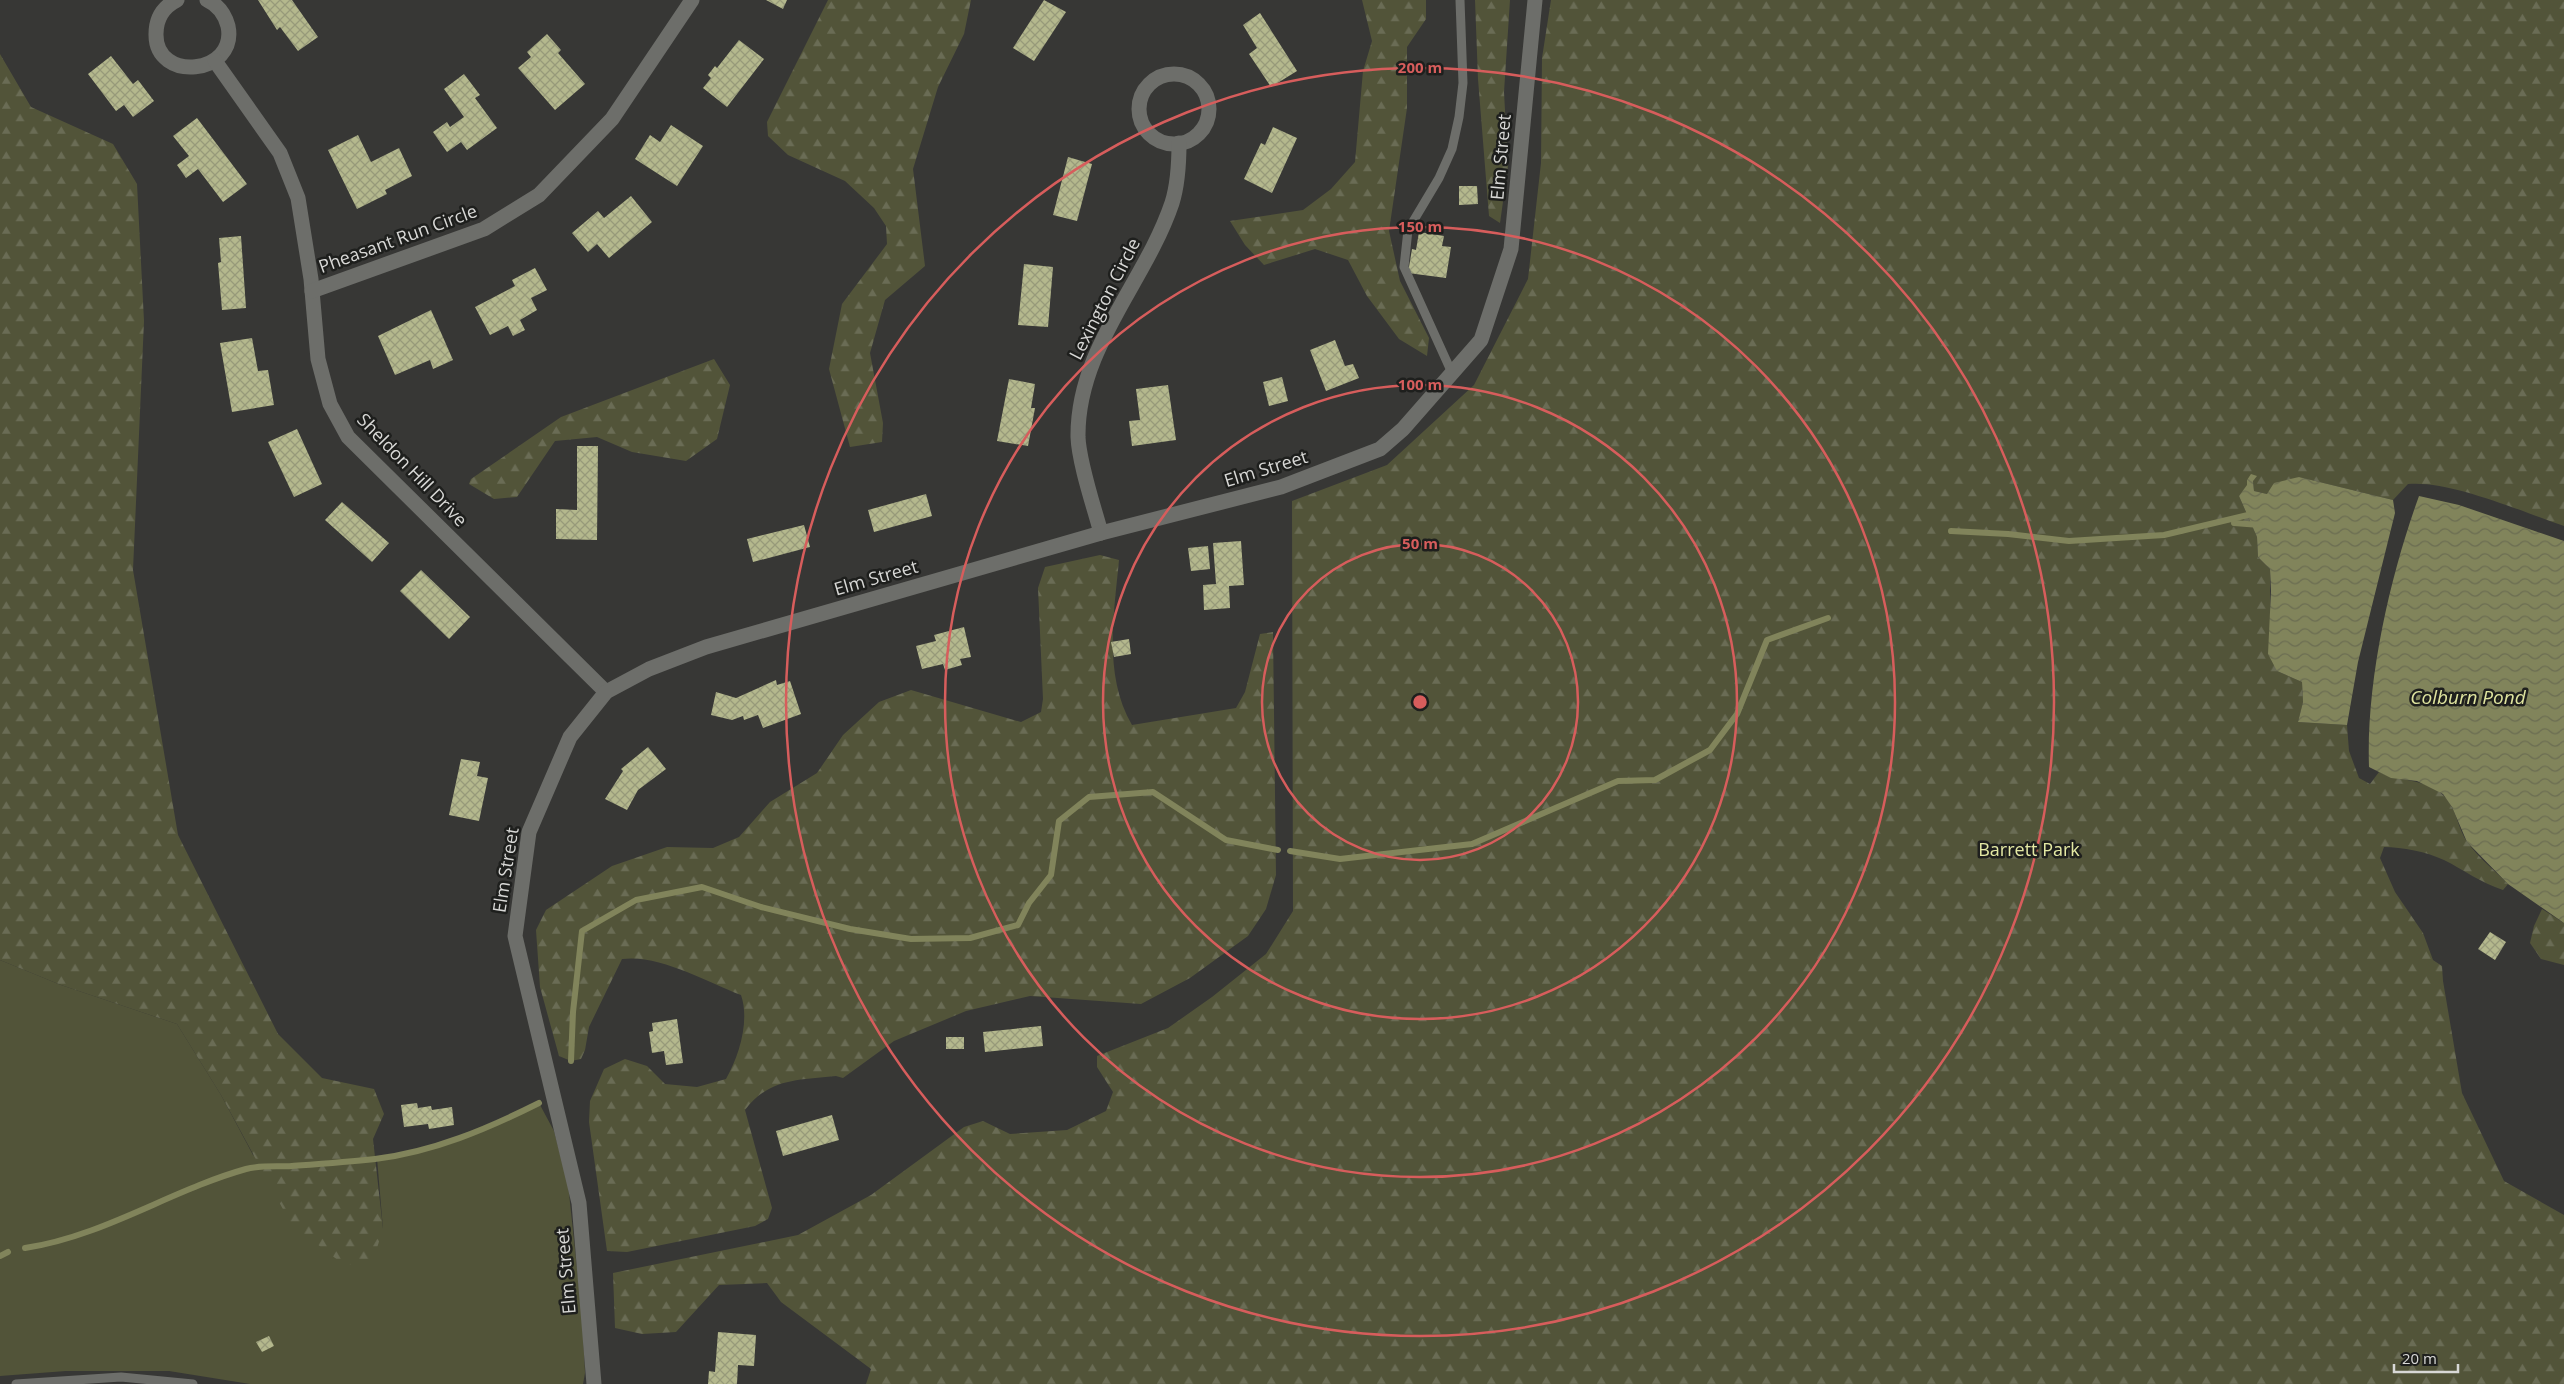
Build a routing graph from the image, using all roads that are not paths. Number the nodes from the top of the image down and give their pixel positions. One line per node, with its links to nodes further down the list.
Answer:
1 (177, 0): 6 (street)
2 (208, 0): 6 (street)
3 (692, 0): 8 (street, Pheasant Run Circle)
4 (1460, 0): 9 (lane)
5 (1534, 0): 9 (street, Elm Street)
6 (215, 61): 8 (street, Sheldon Hill Drive)
7 (1180, 144): 7 (street); 10 (street, Lexington Circle)
8 (312, 291): 11 (street, Sheldon Hill Drive)
9 (1452, 373): 10 (street, Elm Street)
10 (1101, 532): 11 (street, Elm Street)
11 (606, 692): 14 (street, Elm Street)
12 (16, 1384): 13 (lane)
13 (192, 1384)
14 (594, 1384)

